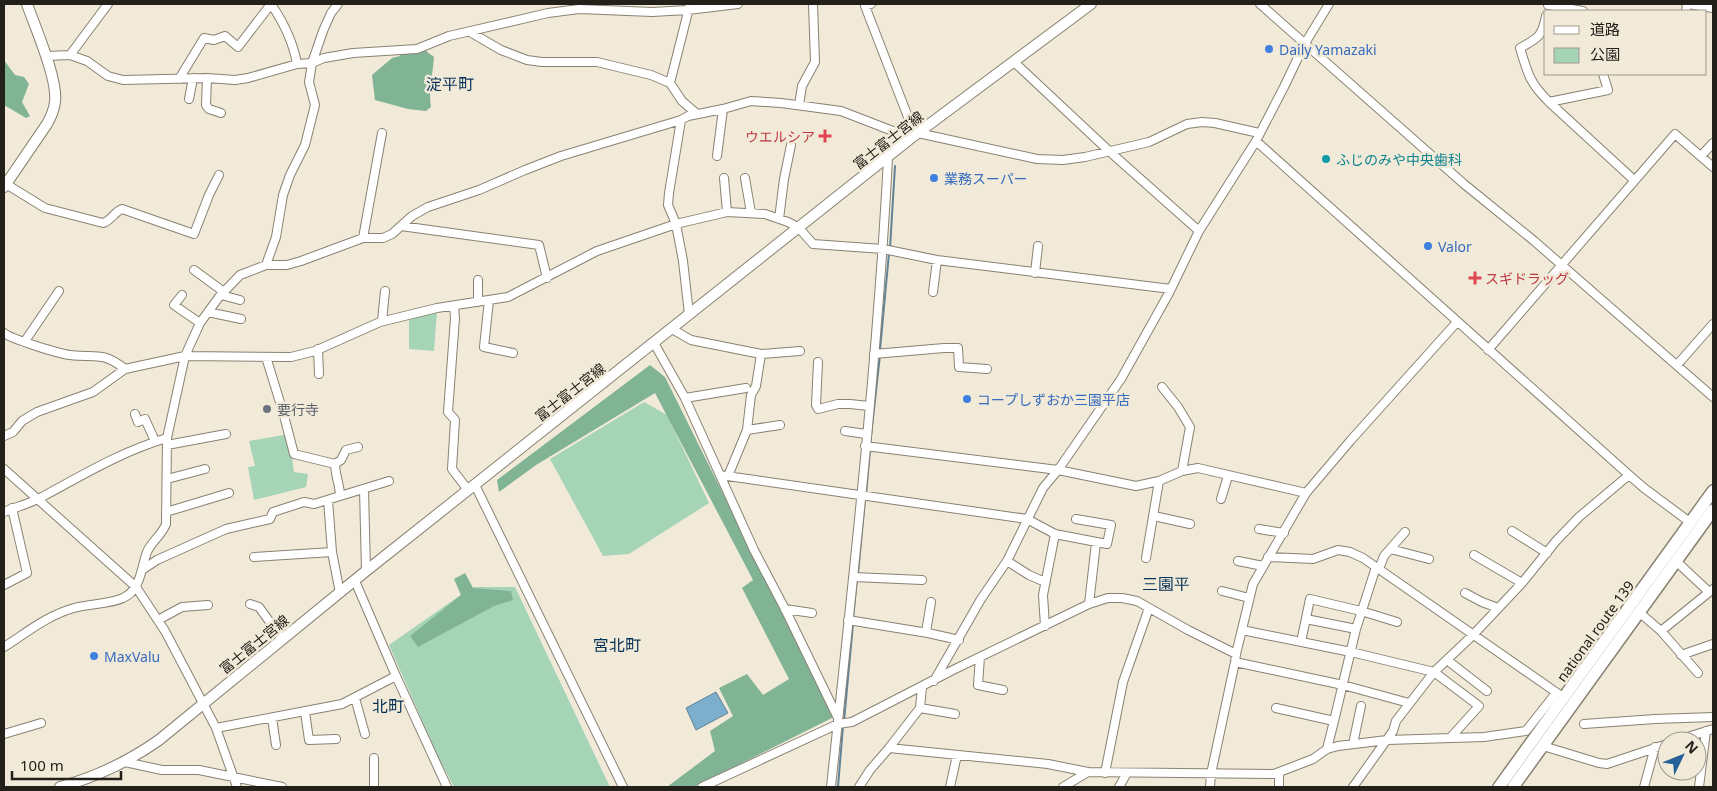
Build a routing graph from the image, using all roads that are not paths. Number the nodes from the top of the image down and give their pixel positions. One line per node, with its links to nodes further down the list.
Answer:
1 (27, 4): 23 (main road)
2 (108, 4): 22 (street)
3 (271, 4): 26 (street); 30 (street)
4 (338, 4): 25 (street)
5 (738, 4): 13 (street)
6 (813, 4): 34 (street)
7 (871, 4): 41 (street)
8 (1091, 4): 24 (main road, 富士富士宮線)
9 (1260, 4): 21 (street)
10 (1329, 4): 21 (street)
11 (1688, 4): 15 (street)
12 (580, 6): 13 (street); 18 (street)
13 (689, 7): 31 (street)
14 (1547, 7): 16 (street)
15 (1713, 8)
16 (1574, 10)
17 (1544, 27): 19 (street)
18 (470, 32): 25 (street); 31 (street)
19 (1537, 39): 20 (street); 33 (street)
20 (1544, 40)
21 (1304, 45): 40 (street); 66 (street)
22 (70, 55): 23 (street); 30 (street)
23 (46, 56): 54 (main road)
24 (1014, 62): 41 (main road, 富士富士宮線); 45 (street)
25 (312, 63): 26 (street); 67 (street)
26 (297, 64): 29 (street)
27 (1604, 75): 33 (street)
28 (193, 78): 29 (street); 30 (street); 32 (street)
29 (207, 78): 36 (street)
30 (179, 79)
31 (670, 83): 37 (street)
32 (189, 99)
33 (1549, 102): 53 (street)
34 (799, 105): 35 (street); 41 (street)
35 (724, 110): 37 (street); 46 (street)
36 (221, 113)
37 (698, 114): 38 (street)
38 (681, 120): 58 (street); 59 (street)
39 (382, 133): 62 (street)
40 (1259, 133): 42 (street); 45 (street)
41 (915, 135): 45 (street); 48 (main road, 富士富士宮線)
42 (1256, 141): 61 (street); 86 (street)
43 (1713, 143): 47 (street)
44 (791, 145): 57 (street)
45 (1109, 151): 61 (street)
46 (716, 156)
47 (1701, 156): 49 (street); 53 (street)
48 (888, 158): 60 (main road, 富士富士宮線); 64 (street)
49 (1713, 167)
50 (219, 175): 54 (street)
51 (724, 178): 55 (street)
52 (746, 178): 56 (street)
53 (1634, 180): 66 (street)
54 (6, 181)
55 (726, 212): 56 (street); 58 (street)
56 (751, 213): 57 (street)
57 (778, 218): 60 (street)
58 (676, 224): 70 (street); 83 (street)
59 (401, 226): 62 (street); 70 (street)
60 (799, 228): 64 (street); 83 (main road, 富士富士宮線)
61 (1200, 231): 72 (street)
62 (363, 238): 67 (street)
63 (1038, 246): 69 (street)
64 (887, 250): 65 (street); 98 (street)
65 (937, 260): 69 (street); 75 (street)
66 (1561, 264): 94 (street); 102 (street)
67 (266, 265): 76 (street)
68 (194, 270): 76 (street)
69 (1035, 273): 72 (street)
70 (547, 278): 79 (street)
71 (478, 280): 80 (street)
72 (1171, 289): 125 (street)
73 (58, 291): 91 (street)
74 (385, 291): 85 (street)
75 (933, 292)
76 (223, 294): 78 (street); 82 (street)
77 (182, 296): 87 (street)
78 (240, 300)
79 (490, 300): 80 (street); 96 (street)
80 (478, 302): 81 (street)
81 (454, 306): 85 (street); 133 (street)
82 (208, 312): 84 (street); 87 (street)
83 (690, 314): 89 (main road, 富士富士宮線)
84 (241, 319)
85 (382, 321): 93 (street)
86 (1457, 322): 94 (street); 137 (street)
87 (200, 323): 99 (street)
88 (1713, 324): 102 (street)
89 (672, 329): 92 (main road, 富士富士宮線); 97 (street)
90 (4, 333): 91 (street)
91 (25, 341): 103 (street)
92 (654, 343): 109 (street); 133 (main road, 富士富士宮線)
93 (318, 349): 100 (street); 105 (street)
94 (1488, 350): 127 (street)
95 (800, 351): 97 (street)
96 (513, 353)
97 (762, 354): 113 (street)
98 (878, 354): 104 (street); 110 (street)
99 (185, 356): 100 (street); 103 (street); 118 (street)
100 (266, 357): 122 (street)
101 (818, 362): 110 (street)
102 (1677, 365): 108 (street)
103 (125, 369): 117 (street)
104 (987, 369)
105 (319, 374)
106 (1162, 387): 126 (street)
107 (746, 388): 109 (street)
108 (1713, 397)
109 (685, 398): 128 (street)
110 (869, 406): 116 (street)
111 (135, 414): 119 (street)
112 (780, 425): 113 (street)
113 (747, 430): 128 (street)
114 (845, 431): 116 (street)
115 (226, 434): 118 (street)
116 (866, 434): 121 (street)
117 (4, 436)
118 (167, 441): 119 (street); 130 (street)
119 (155, 442): 140 (street)
120 (358, 447): 122 (street)
121 (868, 447): 125 (street); 138 (street)
122 (335, 464): 139 (street)
123 (4, 469): 140 (street)
124 (205, 469): 130 (street)
125 (1058, 470): 132 (street); 149 (street)
126 (1182, 471): 129 (street); 132 (street)
127 (1629, 475): 150 (street); 160 (street)
128 (724, 476): 138 (street); 191 (street)
129 (1228, 476): 137 (street); 141 (street)
130 (166, 479): 146 (street)
131 (389, 481): 134 (street)
132 (1160, 482): 147 (street)
133 (471, 487): 172 (main road, 富士富士宮線); 266 (street)
134 (364, 489): 139 (street); 172 (street)
135 (1713, 491): 150 (highway, national route 139)
136 (229, 493): 146 (street)
137 (1306, 493): 155 (street)
138 (864, 495): 149 (street); 173 (street)
139 (340, 496): 142 (street)
140 (38, 499): 143 (street); 179 (street)
141 (1222, 499)
142 (328, 500): 159 (street); 171 (street)
143 (12, 508): 145 (street); 178 (street)
144 (1713, 510): 168 (highway, national route 139)
145 (4, 512)
146 (166, 512): 171 (street)
147 (1154, 516): 151 (street); 164 (street)
148 (1076, 519): 157 (street)
149 (1027, 520): 156 (street); 166 (street)
150 (1691, 522): 224 (highway, national route 139)
151 (1190, 524)
152 (1259, 528): 155 (street)
153 (1512, 531): 160 (street)
154 (1405, 532): 158 (street)
155 (1284, 533): 163 (street)
156 (1055, 534): 157 (street); 176 (street)
157 (1096, 543): 187 (street)
158 (1390, 549): 165 (street); 170 (street)
159 (332, 552): 162 (street); 182 (street)
160 (1547, 553): 177 (street)
161 (1474, 555): 177 (street)
162 (254, 557)
163 (1268, 557): 169 (street); 170 (street)
164 (1146, 558)
165 (1429, 559)
166 (1007, 561): 176 (street); 206 (street)
167 (1238, 561): 169 (street)
168 (1676, 562): 180 (street); 194 (highway, national route 139)
169 (1263, 566): 184 (street)
170 (1377, 568): 192 (street); 204 (street)
171 (142, 570): 179 (street)
172 (366, 571): 175 (main road, 富士富士宮線)
173 (856, 578): 174 (street); 197 (street)
174 (922, 580)
175 (355, 581): 182 (main road, 富士富士宮線); 218 (street)
176 (1045, 582): 199 (street)
177 (1522, 583): 190 (street)
178 (4, 585)
179 (136, 587): 196 (street); 209 (street)
180 (1711, 590): 202 (street)
181 (1222, 591): 184 (street)
182 (340, 593): 205 (main road, 富士富士宮線)
183 (1465, 593): 190 (street)
184 (1249, 598): 201 (street)
185 (931, 602): 203 (street)
186 (250, 604): 205 (street)
187 (1089, 604): 189 (street); 199 (street)
188 (208, 605): 196 (street)
189 (1149, 608): 211 (street); 256 (street)
190 (1498, 608): 204 (street)
191 (785, 609): 193 (street); 236 (street)
192 (1361, 611): 195 (street); 198 (street); 200 (street)
193 (812, 613)
194 (1640, 613): 202 (street); 248 (highway, national route 139)
195 (1306, 619): 200 (street); 207 (street)
196 (158, 620): 226 (street)
197 (851, 620): 203 (street); 236 (street)
198 (1396, 622)
199 (1045, 626): 213 (street)
200 (1356, 629): 210 (street)
201 (1242, 630): 207 (street); 211 (street)
202 (1660, 631): 212 (street)
203 (926, 632): 206 (street)
204 (1473, 635): 214 (street); 224 (street)
205 (282, 639): 226 (main road, 富士富士宮線)
206 (958, 640): 219 (street)
207 (1301, 642): 210 (street)
208 (1713, 644): 212 (street)
209 (4, 647)
210 (1351, 652): 216 (street); 220 (street)
211 (1236, 654): 215 (street)
212 (1681, 655): 217 (street)
213 (980, 657): 219 (street); 222 (street)
214 (1447, 660): 216 (street); 223 (street)
215 (1235, 662): 220 (street); 258 (street)
216 (1434, 672): 227 (street); 243 (street)
217 (1698, 673)
218 (396, 676): 225 (street); 265 (street)
219 (934, 681): 221 (street)
220 (1343, 686): 227 (street); 235 (street)
221 (922, 687): 229 (street); 236 (street)
222 (1003, 690)
223 (1487, 691)
224 (1560, 695): 243 (street); 276 (highway, national route 139)
225 (355, 698): 231 (street); 242 (street)
226 (203, 703): 239 (street); 254 (main road, 富士富士宮線)
227 (1409, 703): 245 (street)
228 (1361, 706): 246 (street)
229 (920, 708): 232 (street); 250 (street)
230 (1276, 708): 235 (street)
231 (305, 712): 234 (street); 244 (street)
232 (955, 714)
233 (1713, 717): 238 (street)
234 (272, 718): 239 (street); 247 (street)
235 (1334, 721): 251 (street)
236 (841, 722): 267 (street); 268 (street)
237 (41, 723): 241 (street)
238 (1584, 724)
239 (216, 728): 260 (street)
240 (1710, 730): 279 (street)
241 (4, 734)
242 (365, 734)
243 (1451, 738): 245 (street)
244 (336, 739)
245 (1387, 740): 246 (street); 275 (street)
246 (1353, 744): 251 (street)
247 (276, 745)
248 (1543, 746): 249 (street); 277 (highway, national route 139)
249 (1655, 747): 278 (street)
250 (890, 748): 252 (street); 269 (street)
251 (1327, 749): 259 (street)
252 (956, 755): 255 (street); 270 (street)
253 (374, 758): 264 (street)
254 (125, 762): 260 (street); 261 (main road, 富士富士宮線)
255 (1088, 772): 256 (street); 271 (street)
256 (1105, 773): 257 (street)
257 (1127, 773): 258 (street); 272 (street)
258 (1212, 774): 259 (street); 273 (street)
259 (1279, 774): 274 (street)
260 (233, 776): 262 (street); 263 (street)
261 (60, 787)
262 (237, 787)
263 (282, 787)
264 (374, 787)
265 (447, 787)
266 (622, 787)
267 (702, 787)
268 (831, 787)
269 (859, 787)
270 (950, 787)
271 (1063, 787)
272 (1120, 787)
273 (1210, 787)
274 (1279, 787)
275 (1353, 787)
276 (1499, 787)
277 (1513, 787)
278 (1644, 787)
279 (1699, 787)

